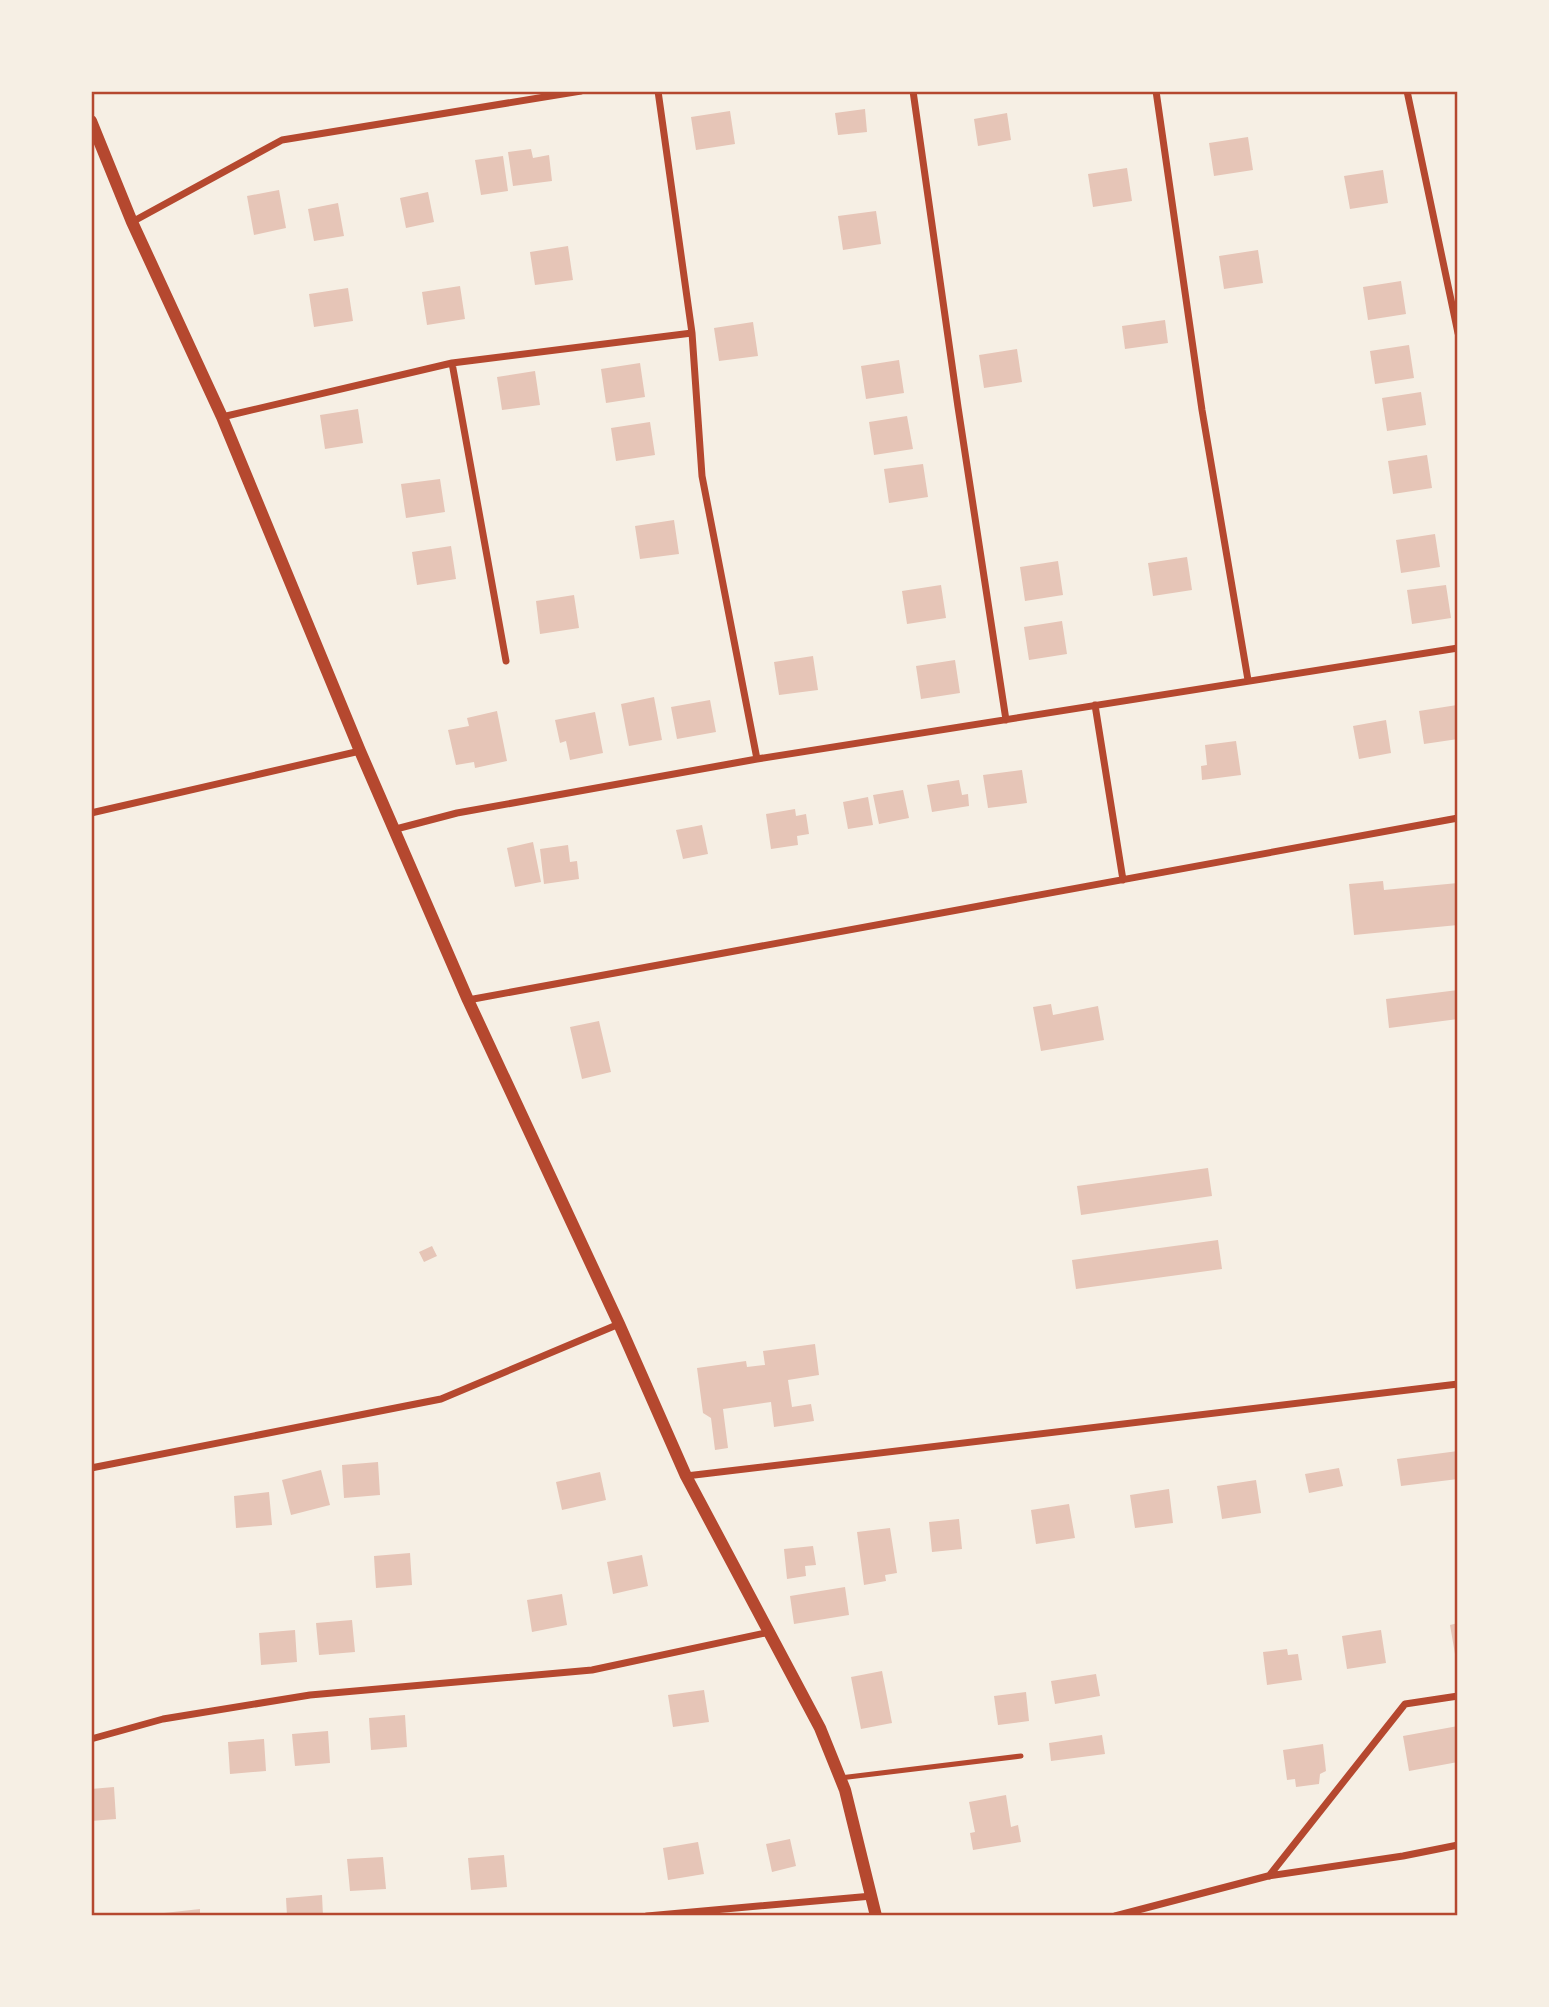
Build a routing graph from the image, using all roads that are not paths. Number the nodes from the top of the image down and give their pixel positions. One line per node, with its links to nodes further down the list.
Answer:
1 (581, 91): 7 (street)
2 (658, 91): 8 (street)
3 (913, 91): 16 (street)
4 (1156, 91): 14 (street)
5 (1407, 91): 9 (street)
6 (91, 121): 7 (street)
7 (132, 222): 11 (street)
8 (692, 333): 10 (street); 18 (street)
9 (1458, 333)
10 (452, 363): 11 (street); 13 (street)
11 (222, 416): 17 (street)
12 (1458, 648): 14 (street)
13 (506, 661)
14 (1248, 680): 15 (street)
15 (1095, 705): 16 (street); 22 (street)
16 (1006, 720): 18 (street)
17 (360, 751): 19 (street); 21 (street)
18 (757, 759): 21 (street)
19 (91, 813)
20 (1458, 818): 22 (street)
21 (396, 829): 23 (street)
22 (1123, 880): 23 (street)
23 (468, 1000): 24 (street)
24 (619, 1324): 26 (street); 27 (street)
25 (1458, 1384): 27 (street)
26 (91, 1468)
27 (686, 1476): 28 (street)
28 (770, 1632): 30 (street); 32 (street)
29 (1458, 1696): 34 (street)
30 (91, 1739)
31 (1021, 1756): 32 (lane)
32 (840, 1778): 35 (street)
33 (1458, 1845): 34 (street)
34 (1268, 1876): 38 (street)
35 (872, 1896): 36 (street); 37 (street)
36 (647, 1916)
37 (876, 1916)
38 (1115, 1916)

